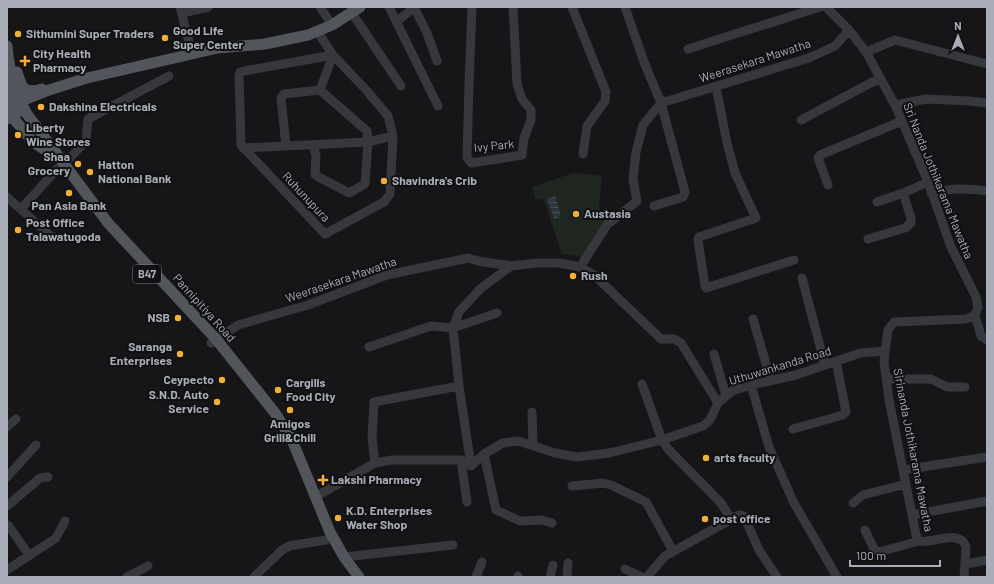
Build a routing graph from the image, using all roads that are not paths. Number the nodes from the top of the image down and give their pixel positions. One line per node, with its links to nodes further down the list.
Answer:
1 (208, 7): 11 (street)
2 (320, 7): 14 (street)
3 (388, 7): 13 (street)
4 (415, 7): 13 (street); 22 (street)
5 (472, 7): 6 (street, Ivy Park)
6 (513, 7)
7 (572, 7): 46 (street)
8 (625, 7): 31 (street)
9 (820, 7): 18 (street)
10 (826, 7): 15 (street, Sri Nanda Jothikarama Mawatha)
11 (181, 10): 20 (street)
12 (356, 10): 14 (main road); 27 (street)
13 (397, 21): 35 (street)
14 (332, 24): 16 (main road)
15 (849, 30): 19 (street, Sri Nanda Jothikarama Mawatha); 28 (street, Weerasekara Mawatha)
16 (317, 31): 20 (main road); 21 (street, Ruhunupura)
17 (7, 47): 26 (main road); 34 (main road, Pannipitiya Road / B47)
18 (688, 49)
19 (866, 52): 23 (street); 25 (street, Sri Nanda Jothikarama Mawatha)
20 (192, 54): 26 (main road)
21 (333, 55): 30 (street); 40 (street, Ruhunupura); 44 (street)
22 (437, 61)
23 (987, 64)
24 (169, 76): 47 (street)
25 (880, 78): 33 (street, Sri Nanda Jothikarama Mawatha); 37 (street)
26 (59, 86): 34 (main road); 39 (main road)
27 (401, 86)
28 (716, 87): 31 (street, Weerasekara Mawatha); 59 (street)
29 (7, 88): 34 (main road, Pannipitiya Road / B47)
30 (320, 90): 41 (street, Ruhunupura); 43 (street)
31 (660, 103): 55 (street); 61 (street)
32 (987, 103): 33 (street)
33 (895, 105): 38 (street, Sri Nanda Jothikarama Mawatha)
34 (13, 106): 39 (main road, Pannipitiya Road / B47); 45 (main road, Pannipitiya Road / B47)
35 (438, 106)
36 (7, 118): 45 (main road)
37 (801, 120)
38 (902, 121): 48 (street, Sri Nanda Jothikarama Mawatha); 49 (street)
39 (42, 134): 47 (main road, Pannipitiya Road / B47)
40 (393, 136): 41 (street); 44 (street, Ruhunupura)
41 (368, 142): 42 (street); 42 (street, Ruhunupura)
42 (313, 145): 43 (street)
43 (286, 146): 44 (street)
44 (243, 148)
45 (44, 149): 47 (main road, Pannipitiya Road / B47)
46 (583, 154)
47 (61, 166): 56 (street); 68 (main road, Pannipitiya Road / B47)
48 (928, 182): 51 (street); 52 (street, Sri Nanda Jothikarama Mawatha)
49 (828, 185)
50 (987, 191): 52 (street)
51 (904, 193): 54 (street); 58 (street)
52 (931, 193): 64 (street, Sri Nanda Jothikarama Mawatha)
53 (7, 196): 56 (street)
54 (877, 202)
55 (654, 206)
56 (21, 209): 57 (street)
57 (52, 237)
58 (868, 239)
59 (794, 260)
60 (511, 266): 61 (street, Weerasekara Mawatha); 66 (street); 68 (street, Weerasekara Mawatha)
61 (580, 267): 81 (street, Weerasekara Mawatha)
62 (802, 278): 73 (street)
63 (497, 313): 66 (street)
64 (975, 315): 67 (street, Sri Nanda Jothikarama Mawatha); 70 (street)
65 (753, 319): 75 (street)
66 (452, 328): 69 (street); 78 (street)
67 (987, 340)
68 (213, 341): 99 (main road, Pannipitiya Road / B47); 110 (main road, Pannipitiya Road / B47)
69 (369, 347)
70 (884, 351): 72 (street, Uthuwankanda Road); 74 (street, Sirinanda Jothikarama Mawatha)
71 (714, 354): 80 (street)
72 (836, 361): 73 (street, Uthuwankanda Road); 85 (street)
73 (825, 365): 75 (street, Uthuwankanda Road)
74 (887, 379): 79 (street); 94 (street, Sirinanda Jothikarama Mawatha)
75 (771, 381): 77 (street, Uthuwankanda Road)
76 (642, 384): 86 (street)
77 (751, 385): 80 (street, Uthuwankanda Road); 134 (street)
78 (459, 386): 92 (street); 93 (street)
79 (965, 387)
80 (726, 396): 81 (street, Uthuwankanda Road)
81 (718, 402): 86 (street, Uthuwankanda Road)
82 (532, 412): 88 (street)
83 (16, 420): 84 (street)
84 (7, 427)
85 (793, 429)
86 (662, 440): 88 (street, Uthuwankanda Road); 105 (street)
87 (36, 445): 95 (street)
88 (533, 445): 89 (street, Uthuwankanda Road)
89 (484, 454): 93 (street, Uthuwankanda Road); 107 (street)
90 (987, 458): 94 (street)
91 (461, 460): 92 (street); 93 (street); 101 (street)
92 (375, 463): 99 (street)
93 (471, 466)
94 (903, 470): 97 (street, Sirinanda Jothikarama Mawatha)
95 (7, 477)
96 (48, 477): 103 (street)
97 (906, 484): 102 (street); 104 (street, Sirinanda Jothikarama Mawatha)
98 (572, 486): 113 (street)
99 (315, 497): 115 (main road, Pannipitiya Road / B47)
100 (987, 501): 104 (street)
101 (468, 502)
102 (853, 503)
103 (7, 506)
104 (912, 515): 111 (street, Sirinanda Jothikarama Mawatha)
105 (731, 519): 113 (street); 133 (street)
106 (65, 521): 114 (street)
107 (552, 523)
108 (8, 525): 114 (street)
109 (865, 530): 111 (street)
110 (326, 540): 125 (street); 126 (main road, Pannipitiya Road / B47)
111 (919, 541): 120 (street, Sirinanda Jothikarama Mawatha)
112 (453, 545): 115 (street)
113 (673, 551): 132 (street)
114 (29, 555): 123 (street)
115 (344, 557): 127 (main road, Pannipitiya Road / B47)
116 (987, 560): 120 (street)
117 (482, 562): 128 (street)
118 (568, 563): 130 (street)
119 (553, 564): 129 (street)
120 (966, 564): 135 (street, Sirinanda Jothikarama Mawatha)
121 (148, 566): 124 (street)
122 (625, 569): 131 (street)
123 (7, 570)
124 (127, 577)
125 (254, 577)
126 (352, 577)
127 (359, 577)
128 (476, 577)
129 (550, 577)
130 (567, 577)
131 (642, 577)
132 (646, 577)
133 (777, 577)
134 (837, 577)
135 (964, 577)

